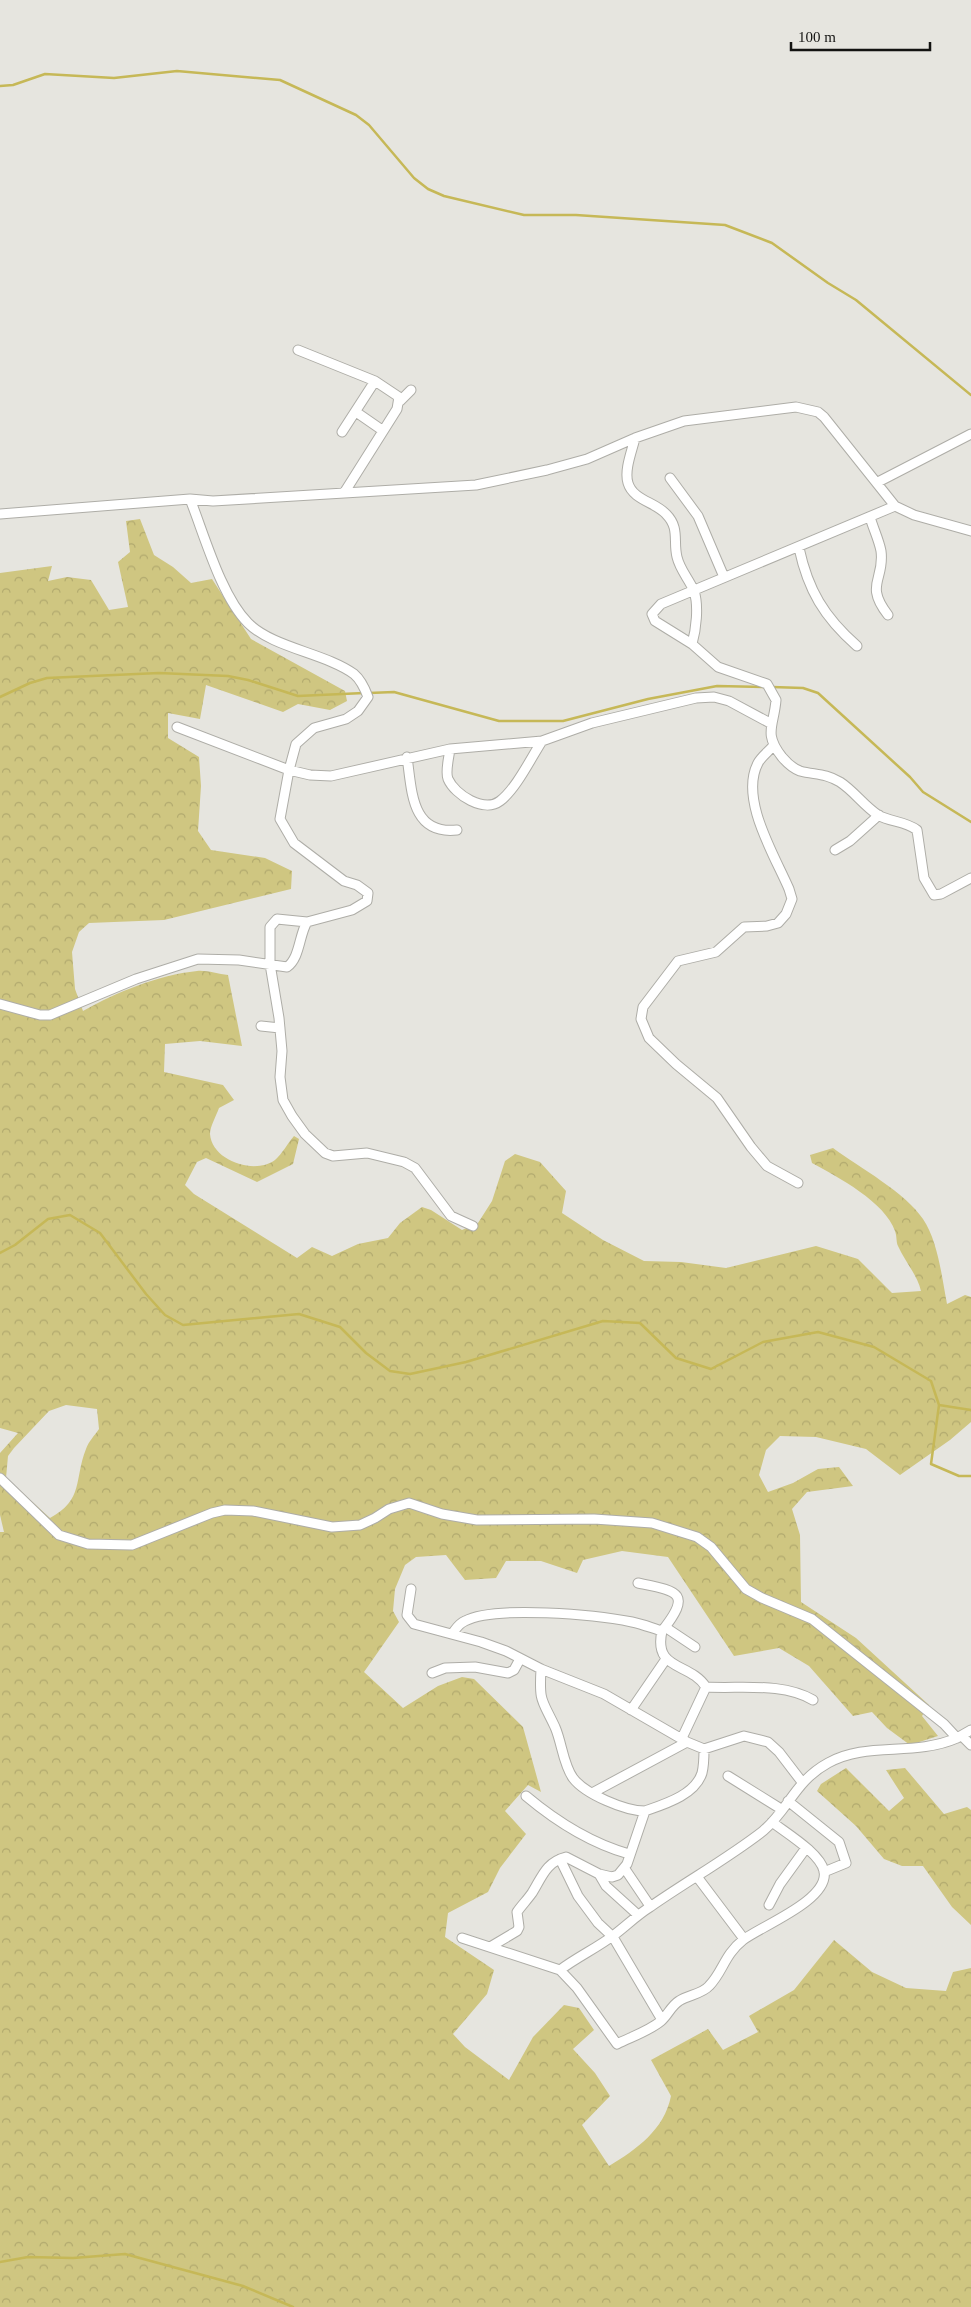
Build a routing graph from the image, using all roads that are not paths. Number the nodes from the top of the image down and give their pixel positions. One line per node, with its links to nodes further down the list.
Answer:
1 (298, 350): 2 (street)
2 (375, 381): 4 (street); 5 (street)
3 (411, 390): 4 (street)
4 (400, 400): 6 (street)
5 (356, 412): 6 (street); 7 (street)
6 (382, 430): 12 (street)
7 (342, 432)
8 (971, 434): 11 (street)
9 (635, 438): 11 (street); 12 (street); 20 (street)
10 (670, 478): 19 (street)
11 (878, 482): 14 (street)
12 (344, 492): 13 (street)
13 (190, 499): 15 (street); 30 (street)
14 (895, 506): 16 (street); 17 (street)
15 (0, 514)
16 (870, 517): 18 (street); 21 (street)
17 (971, 531)
18 (799, 548): 19 (street); 23 (street)
19 (724, 577): 20 (street)
20 (694, 591): 22 (street); 22 (street)
21 (888, 615)
22 (692, 644): 24 (street)
23 (857, 646)
24 (770, 723): 26 (street); 27 (street)
25 (177, 727): 30 (street)
26 (542, 741): 28 (street); 28 (street)
27 (773, 746): 31 (street); 40 (street)
28 (450, 749): 29 (street)
29 (407, 758): 30 (street); 32 (street)
30 (289, 770): 35 (street)
31 (879, 815): 33 (street); 34 (street)
32 (457, 830)
33 (835, 850)
34 (971, 878)
35 (307, 922): 36 (street); 36 (street)
36 (270, 964): 37 (street); 39 (street)
37 (0, 1004)
38 (261, 1026): 39 (street)
39 (280, 1028): 41 (street)
40 (798, 1183)
41 (473, 1226)
42 (0, 1478): 56 (street)
43 (638, 1583): 45 (street)
44 (410, 1589): 46 (street)
45 (663, 1629): 46 (street); 47 (street); 49 (street)
46 (452, 1634): 48 (street)
47 (695, 1647)
48 (520, 1659): 50 (street); 51 (street)
49 (666, 1659): 52 (street); 54 (street)
50 (541, 1669): 54 (street); 62 (street)
51 (432, 1673)
52 (706, 1687): 53 (street); 57 (street)
53 (813, 1700)
54 (631, 1710): 57 (street)
55 (971, 1730): 56 (street)
56 (959, 1737): 58 (street); 61 (street)
57 (684, 1740): 59 (street); 62 (street)
58 (971, 1745)
59 (704, 1749): 61 (street); 66 (street)
60 (728, 1776): 65 (street)
61 (802, 1782): 64 (street)
62 (594, 1792): 66 (street)
63 (526, 1796): 69 (street)
64 (788, 1801): 65 (street); 72 (street)
65 (781, 1809): 67 (street)
66 (645, 1811): 69 (street)
67 (772, 1822): 68 (street); 74 (street)
68 (806, 1848): 72 (street); 75 (street)
69 (629, 1854): 71 (street)
70 (560, 1859): 73 (street); 78 (street); 81 (street)
71 (624, 1869): 73 (street); 76 (street)
72 (824, 1872): 80 (street)
73 (598, 1874): 77 (street)
74 (698, 1878): 76 (street); 80 (street)
75 (769, 1905)
76 (650, 1906): 77 (street)
77 (638, 1915): 78 (street)
78 (613, 1936): 82 (street); 83 (street)
79 (462, 1938): 81 (street)
80 (744, 1939): 83 (street)
81 (490, 1947): 82 (street)
82 (560, 1970): 83 (street)
83 (662, 2020)

